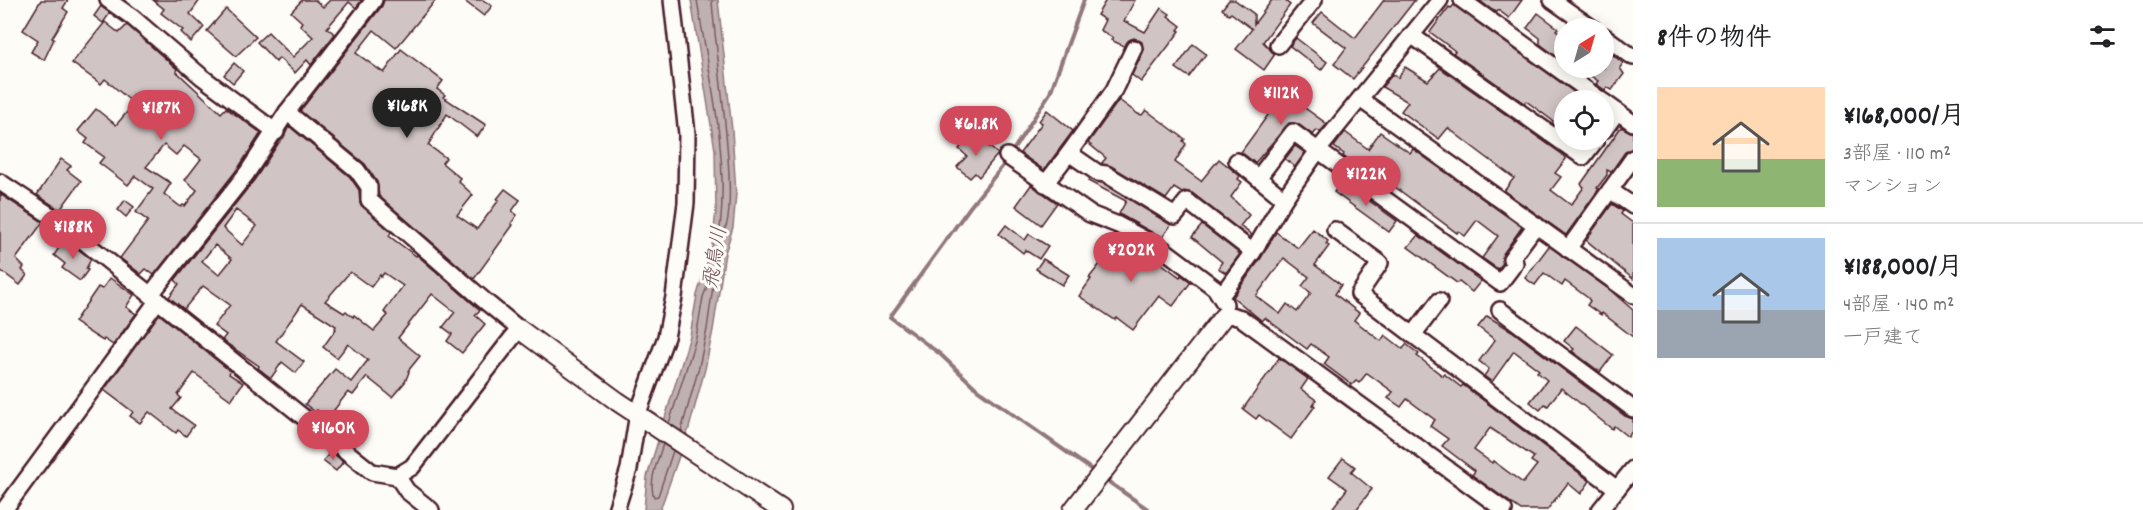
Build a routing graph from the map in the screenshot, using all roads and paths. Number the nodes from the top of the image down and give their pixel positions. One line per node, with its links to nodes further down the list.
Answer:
1 (108, 0): 21 (street)
2 (374, 0): 17 (street)
3 (672, 0): 49 (street)
4 (1314, 0): 11 (street)
5 (1440, 0): 9 (street)
6 (1462, 0): 14 (street)
7 (1555, 1): 8 (street)
8 (1578, 18)
9 (1411, 35): 15 (street); 22 (street)
10 (1614, 43): 13 (street)
11 (1278, 45)
12 (1134, 48): 26 (street)
13 (1633, 57)
14 (1587, 90)
15 (1360, 99): 23 (street); 36 (street)
16 (1614, 110): 18 (street)
17 (287, 112): 21 (street); 46 (street)
18 (1617, 112): 19 (street); 20 (street)
19 (1614, 116)
20 (1633, 123)
21 (276, 132): 42 (street)
22 (1554, 136)
23 (1318, 148): 30 (street); 34 (street); 36 (street)
24 (1573, 150): 25 (street)
25 (1588, 150)
26 (1069, 153): 32 (street); 39 (street)
27 (1007, 156): 32 (street)
28 (1633, 158): 33 (street)
29 (1237, 161): 30 (street)
30 (1258, 178): 34 (street)
31 (0, 182): 42 (street)
32 (1045, 184): 40 (street)
33 (1610, 190): 35 (street); 38 (street)
34 (1284, 199): 39 (street)
35 (1633, 206)
36 (1536, 225): 38 (street)
37 (1335, 230): 47 (street)
38 (1568, 249): 41 (street)
39 (1253, 252): 40 (street)
40 (1221, 296): 45 (street)
41 (1633, 296)
42 (155, 297): 51 (street); 53 (street)
43 (1439, 301): 47 (street)
44 (1500, 310): 48 (street)
45 (1226, 316): 57 (street); 58 (street)
46 (519, 328): 49 (street); 51 (street)
47 (1413, 335): 52 (street)
48 (1633, 409)
49 (640, 415): 55 (street); 56 (street)
50 (1633, 469): 52 (street)
51 (397, 476): 54 (street)
52 (1617, 489): 59 (street)
53 (4, 510)
54 (431, 510)
55 (616, 510)
56 (782, 510)
57 (1073, 510)
58 (1504, 510)
59 (1600, 510)

